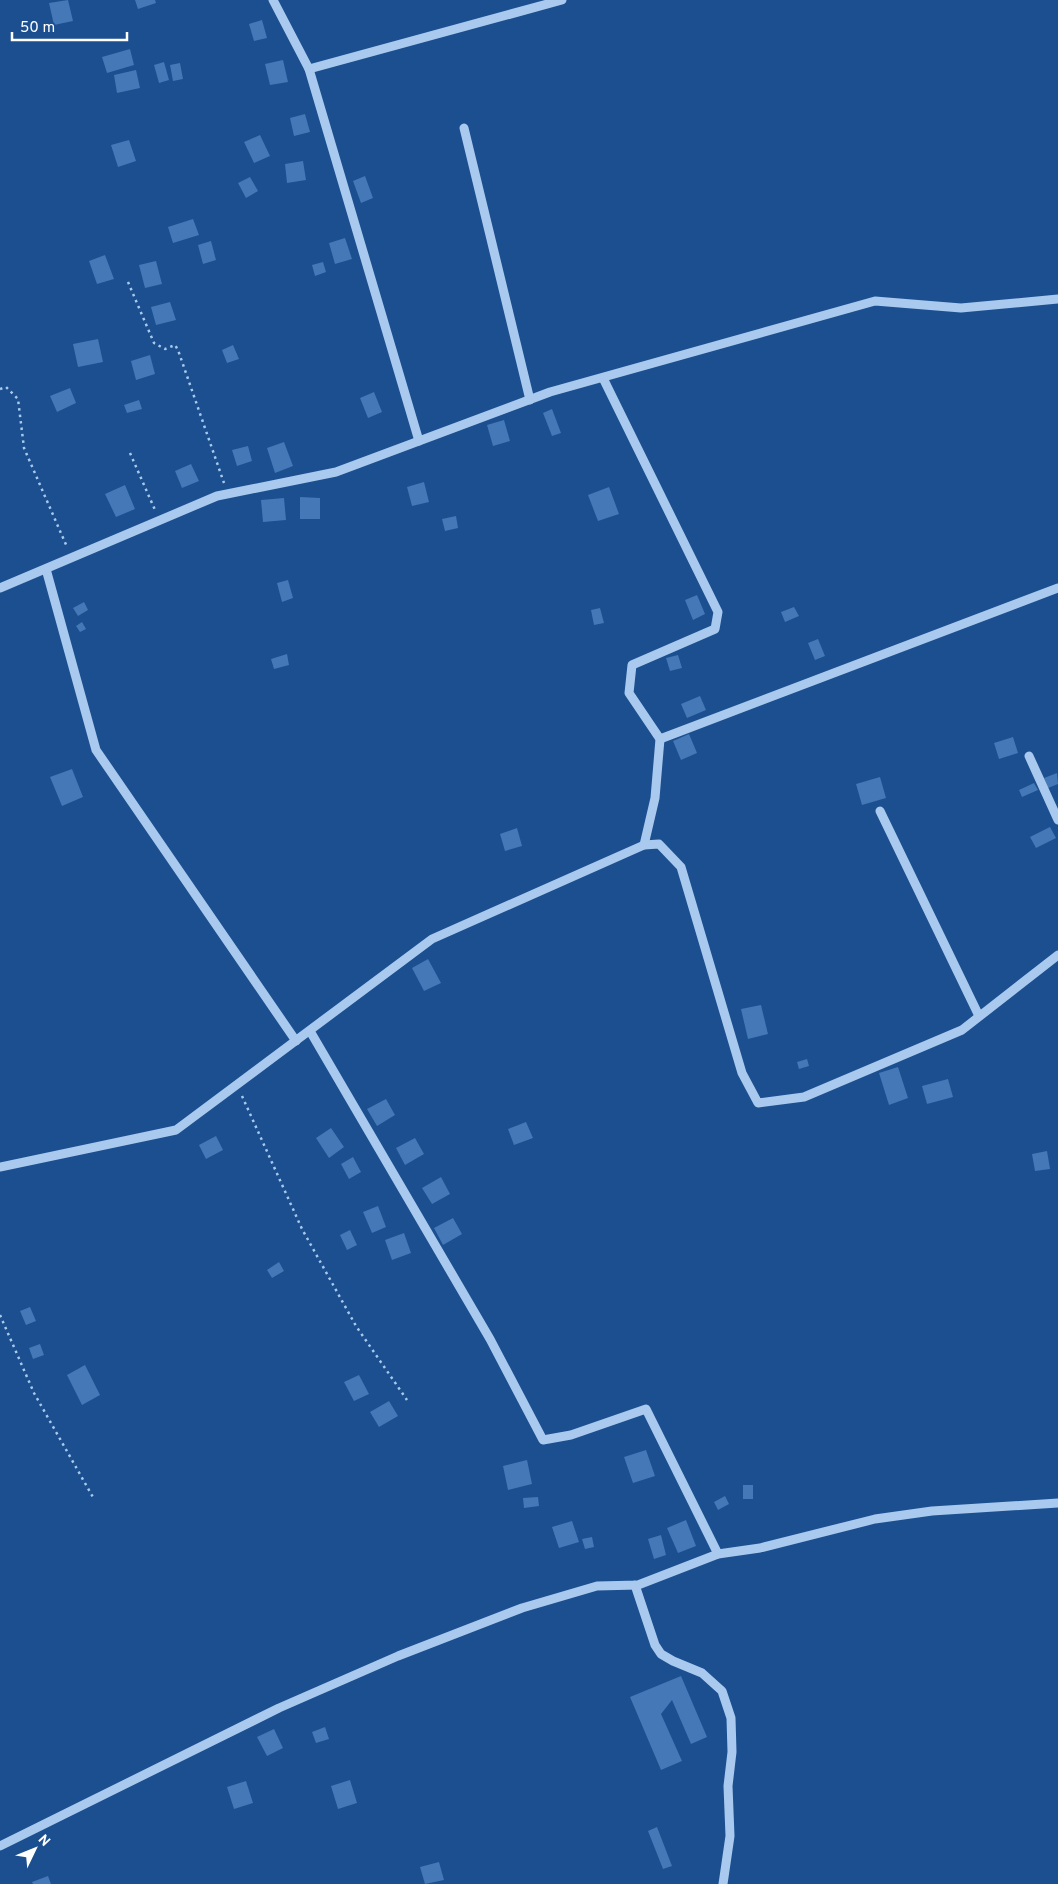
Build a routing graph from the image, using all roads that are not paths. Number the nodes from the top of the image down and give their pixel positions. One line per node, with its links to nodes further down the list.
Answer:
1 (273, 0): 3 (street)
2 (562, 0): 3 (street)
3 (309, 69): 8 (street)
4 (464, 128): 7 (street)
5 (1058, 299): 6 (street)
6 (603, 378): 7 (street); 12 (street)
7 (530, 400): 8 (street)
8 (419, 441): 9 (street)
9 (46, 569): 10 (street); 20 (street)
10 (0, 588)
11 (1058, 588): 12 (street)
12 (660, 739): 16 (street)
13 (1029, 756): 15 (street)
14 (880, 811): 18 (street)
15 (1058, 820)
16 (644, 845): 18 (street); 19 (street)
17 (1058, 955): 18 (street)
18 (979, 1016)
19 (310, 1031): 20 (street); 23 (street)
20 (296, 1041): 21 (street)
21 (0, 1167)
22 (1058, 1503): 23 (street)
23 (718, 1554): 24 (street)
24 (635, 1585): 25 (street); 26 (street)
25 (0, 1846)
26 (723, 1884)

